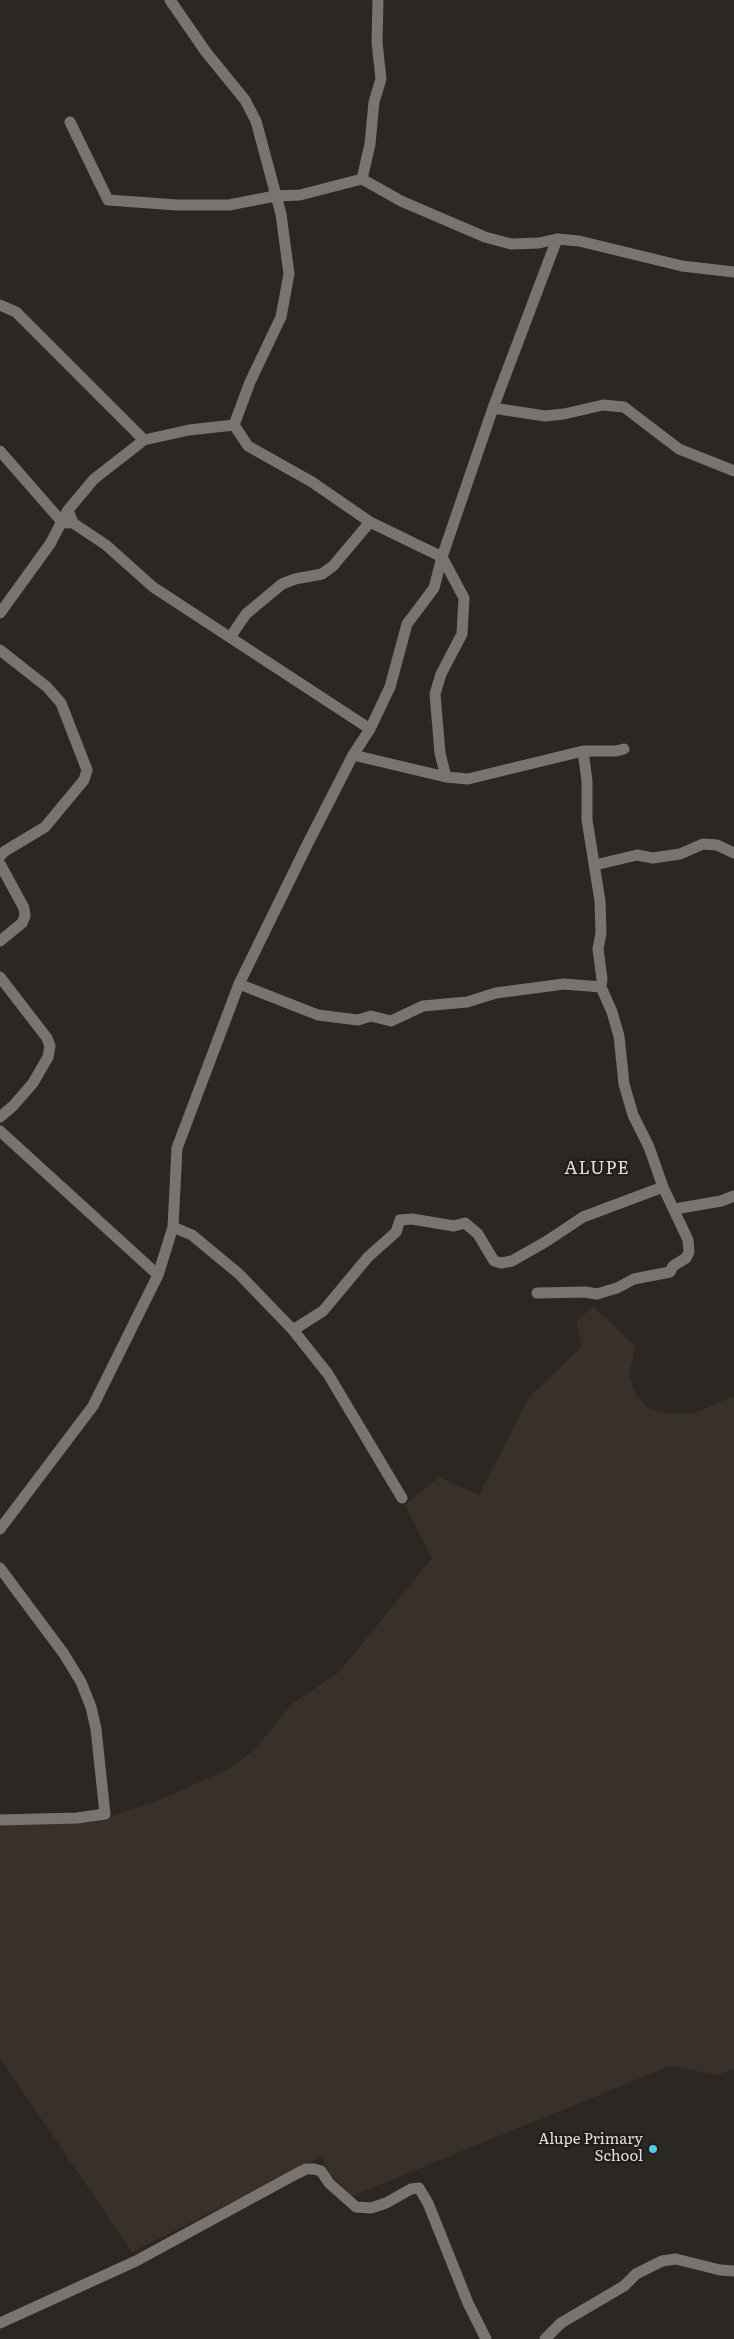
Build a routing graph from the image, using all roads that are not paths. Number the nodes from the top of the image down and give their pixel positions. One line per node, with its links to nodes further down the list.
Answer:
1 (170, 0): 5 (street)
2 (378, 0): 4 (street)
3 (70, 122): 5 (street)
4 (362, 179): 5 (street); 6 (street)
5 (275, 196): 10 (street)
6 (557, 239): 7 (street); 9 (street)
7 (734, 272)
8 (0, 305): 11 (street)
9 (493, 408): 13 (street); 16 (street)
10 (234, 425): 11 (street); 14 (street)
11 (144, 440): 15 (street)
12 (0, 451): 15 (street)
13 (734, 471)
14 (370, 522): 16 (street); 18 (street)
15 (68, 523): 17 (street); 18 (street)
16 (442, 557): 20 (street); 24 (street)
17 (0, 613)
18 (231, 636): 20 (street)
19 (0, 650): 26 (street)
20 (370, 729): 23 (street)
21 (624, 749): 22 (street)
22 (583, 751): 24 (street); 28 (street)
23 (353, 755): 24 (street); 31 (street)
24 (446, 777)
25 (734, 853): 28 (street)
26 (0, 856)
27 (0, 864): 29 (street)
28 (596, 865): 32 (street)
29 (0, 941)
30 (0, 977): 33 (street)
31 (238, 984): 32 (street); 38 (street)
32 (601, 987): 35 (street)
33 (0, 1118)
34 (0, 1132): 39 (street)
35 (663, 1187): 37 (street); 41 (street)
36 (734, 1196): 37 (street)
37 (675, 1209): 40 (street)
38 (173, 1227): 39 (street); 41 (street)
39 (158, 1275): 43 (street)
40 (537, 1293)
41 (293, 1330): 42 (street)
42 (402, 1498)
43 (0, 1529)
44 (0, 1568): 45 (street)
45 (0, 1820)
46 (734, 2271): 49 (street)
47 (0, 2323): 48 (street)
48 (486, 2339)
49 (545, 2339)

